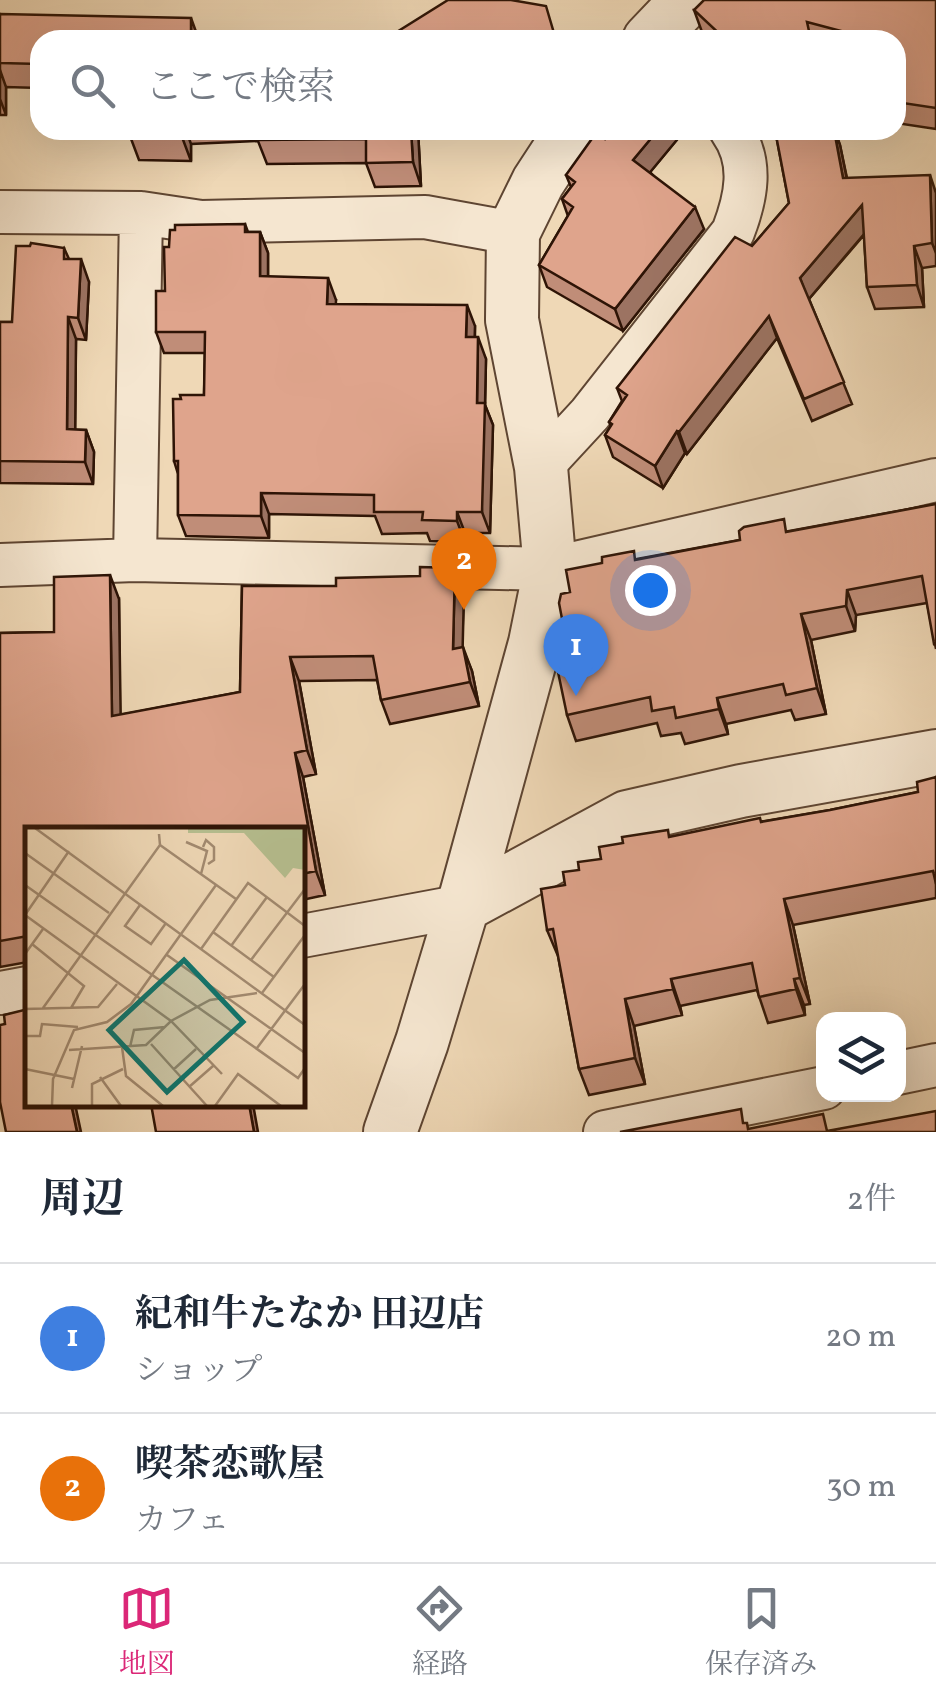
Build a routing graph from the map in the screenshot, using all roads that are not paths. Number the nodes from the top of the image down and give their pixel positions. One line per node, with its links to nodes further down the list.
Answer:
1 (687, 0): 2 (street)
2 (658, 30)
3 (565, 140): 7 (street)
4 (738, 140): 8 (street)
5 (0, 212): 6 (street)
6 (141, 213): 7 (street); 10 (street)
7 (513, 233): 8 (street)
8 (541, 467): 12 (street)
9 (936, 480): 12 (street)
10 (135, 560): 11 (street); 12 (street)
11 (0, 564)
12 (550, 569): 14 (street)
13 (936, 756): 14 (street)
14 (464, 906): 15 (street); 21 (street)
15 (305, 935)
16 (25, 989): 17 (street)
17 (0, 993)
18 (936, 1065): 19 (street)
19 (906, 1071)
20 (816, 1090): 22 (street)
21 (390, 1132)
22 (604, 1132)

